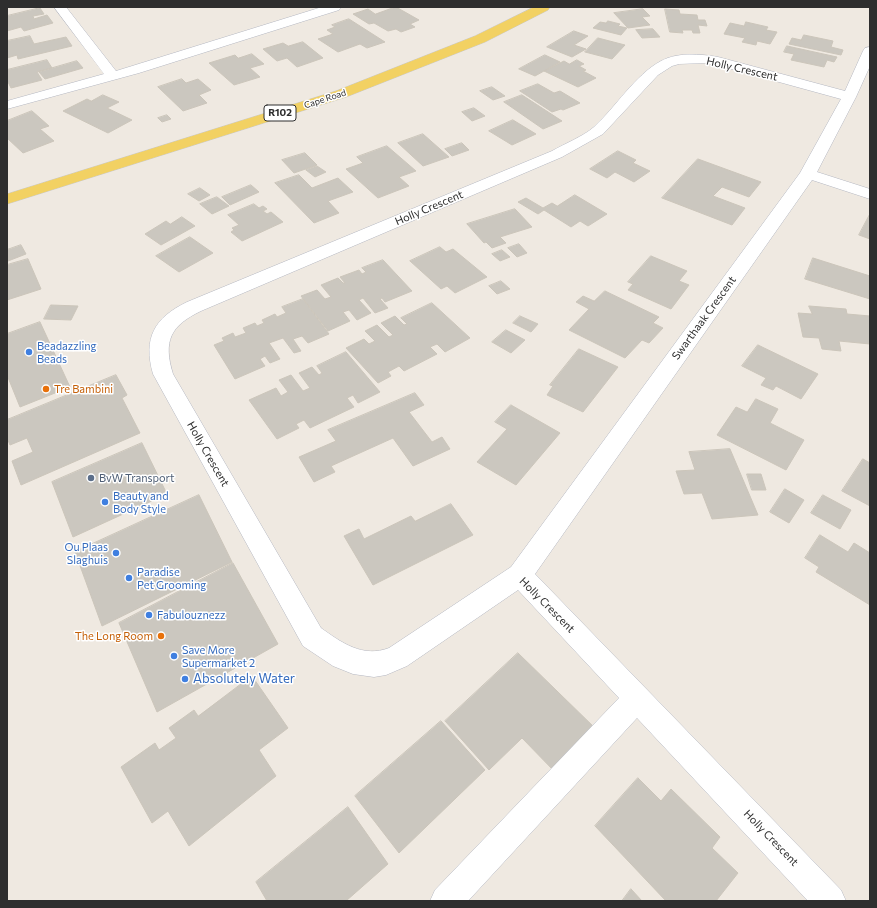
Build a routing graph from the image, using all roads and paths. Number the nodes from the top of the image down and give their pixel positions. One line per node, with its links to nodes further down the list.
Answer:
1 (60, 7): 5 (street)
2 (334, 7): 5 (street)
3 (544, 7): 10 (main road, Cape Road / R102)
4 (870, 51): 6 (street, Swarthaak Crescent)
5 (112, 76): 7 (street)
6 (849, 97): 8 (street, Swarthaak Crescent); 11 (street, Holly Crescent)
7 (7, 105)
8 (808, 174): 9 (street); 11 (street, Swarthaak Crescent)
9 (870, 194)
10 (7, 199)
11 (520, 575): 12 (street, Holly Crescent)
12 (637, 698): 13 (street); 14 (street, Holly Crescent)
13 (446, 901)
14 (830, 901)

